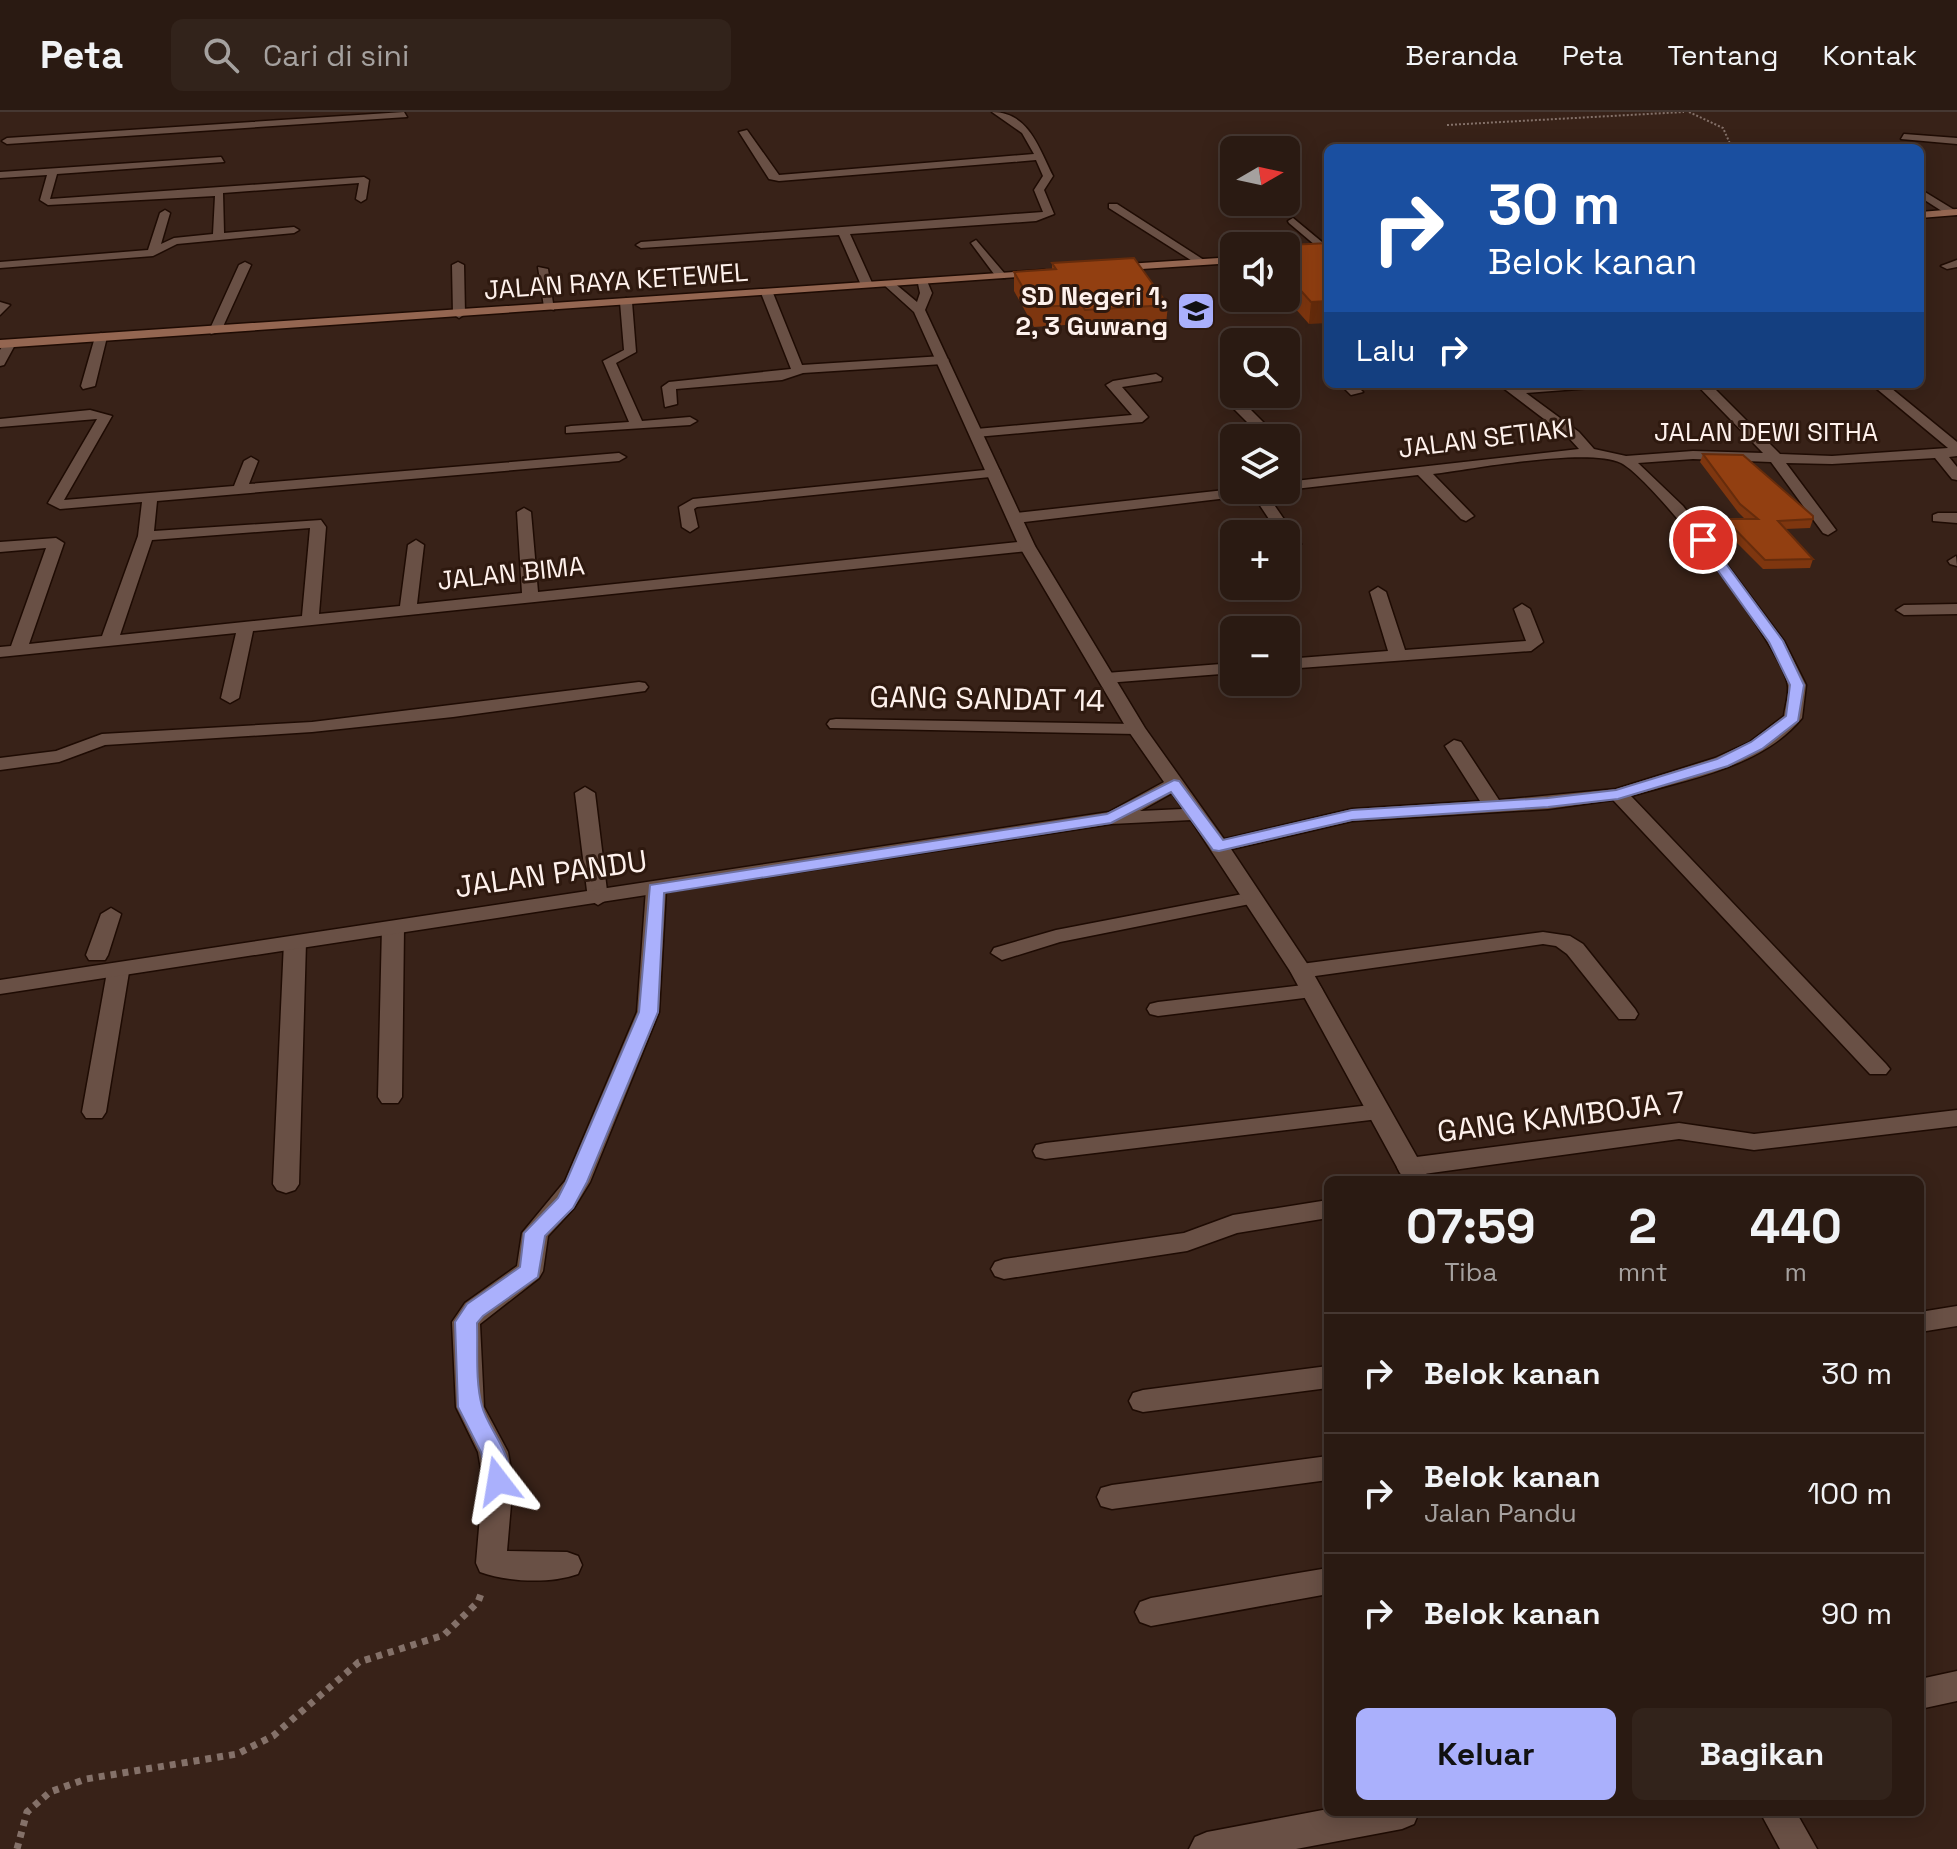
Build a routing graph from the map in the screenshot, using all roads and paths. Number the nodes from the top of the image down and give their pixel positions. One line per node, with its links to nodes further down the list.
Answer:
1 (996, 112): 11 (street)
2 (1684, 112): 5 (path)
3 (1689, 112): 10 (path)
4 (404, 115): 12 (street)
5 (1447, 125)
6 (744, 132): 11 (street)
7 (1904, 137): 9 (street)
8 (7, 141): 12 (street)
9 (1957, 141)
10 (1732, 144)
11 (1036, 157): 23 (street)
12 (220, 164): 13 (street); 13 (street); 16 (street); 24 (street)
13 (53, 171): 14 (street)
14 (0, 175)
15 (1924, 194): 19 (street)
16 (361, 199)
17 (1113, 206): 32 (street)
18 (165, 213): 28 (street)
19 (1955, 213): 20 (main road)
20 (1924, 215)
21 (1293, 221): 27 (street)
22 (294, 230): 24 (street)
23 (843, 231): 26 (street); 42 (street)
24 (218, 236): 28 (street)
25 (976, 243): 39 (street)
26 (641, 245)
27 (1324, 249)
28 (153, 253): 33 (street)
29 (1324, 254): 30 (main road)
30 (1314, 255)
31 (1220, 261): 32 (main road)
32 (1201, 262): 37 (main road)
33 (0, 265)
34 (245, 265): 48 (street)
35 (458, 265): 47 (street)
36 (542, 269): 45 (street)
37 (1093, 270)
38 (1062, 272): 39 (main road, JALAN RAYA KETEWEL)
39 (1001, 276): 40 (main road, JALAN RAYA KETEWEL)
40 (921, 281): 41 (main road, JALAN RAYA KETEWEL); 46 (street)
41 (889, 284): 42 (main road, JALAN RAYA KETEWEL); 46 (street)
42 (867, 285): 43 (main road, JALAN RAYA KETEWEL)
43 (767, 293): 44 (main road, JALAN RAYA KETEWEL); 53 (street)
44 (626, 302): 45 (main road, JALAN RAYA KETEWEL); 64 (street)
45 (550, 307): 47 (main road, JALAN RAYA KETEWEL)
46 (919, 310): 51 (street)
47 (459, 314): 48 (main road, JALAN RAYA KETEWEL)
48 (215, 331): 49 (main road, JALAN RAYA KETEWEL)
49 (101, 337): 50 (main road, JALAN RAYA KETEWEL); 55 (street)
50 (5, 344): 52 (street)
51 (943, 360): 53 (street); 66 (street)
52 (0, 362)
53 (799, 369): 59 (street)
54 (1156, 378): 66 (street)
55 (88, 386)
56 (1510, 388): 68 (street, JALAN SETIAKI)
57 (1707, 388): 71 (street)
58 (1883, 388): 67 (street)
59 (670, 404)
60 (1241, 408): 63 (street)
61 (690, 421): 64 (street)
62 (0, 423): 80 (street)
63 (1257, 424)
64 (637, 425): 65 (street)
65 (571, 430)
66 (976, 433): 75 (street)
67 (1957, 450): 69 (street, JALAN DEWI SITHA)
68 (1589, 452): 72 (street); 74 (street, JALAN SETIAKI)
69 (1939, 454): 71 (street, JALAN DEWI SITHA); 76 (street)
70 (619, 457): 78 (street)
71 (1775, 457): 72 (street, JALAN DEWI SITHA); 87 (street)
72 (1626, 460): 115 (street, JALAN DEWI SITHA)
73 (251, 461): 78 (street)
74 (1422, 471): 77 (street, JALAN SETIAKI); 82 (street)
75 (995, 473): 83 (street); 86 (street)
76 (1957, 476)
77 (1300, 483)
78 (239, 491): 80 (street)
79 (1220, 494): 83 (street)
80 (150, 497): 88 (street)
81 (524, 512): 93 (street)
82 (1466, 516)
83 (1016, 518): 90 (street)
84 (1938, 518): 85 (street)
85 (1957, 518)
86 (690, 527)
87 (1828, 530)
88 (146, 536): 98 (street); 100 (street)
89 (416, 545): 97 (street)
90 (1027, 546): 93 (street, JALAN BIMA); 106 (street)
91 (0, 547): 101 (street)
92 (1378, 592): 103 (street)
93 (530, 597): 97 (street, JALAN BIMA)
94 (1522, 609): 103 (street)
95 (1957, 609): 96 (street)
96 (1904, 610)
97 (408, 611): 98 (street, JALAN BIMA)
98 (310, 621): 99 (street, JALAN BIMA)
99 (245, 628): 100 (street, JALAN BIMA); 108 (street)
100 (109, 641): 101 (street, JALAN BIMA)
101 (18, 650): 102 (street, JALAN BIMA)
102 (0, 652)
103 (1397, 653): 104 (street)
104 (1300, 657)
105 (1220, 669): 106 (street)
106 (1106, 678): 110 (street)
107 (639, 687): 112 (street)
108 (230, 698)
109 (836, 724): 110 (street, GANG SANDAT 14)
110 (1136, 729): 113 (street)
111 (1454, 746): 116 (street)
112 (0, 764)
113 (1174, 784): 117 (street); 118 (street, JALAN PANDU)
114 (585, 793): 122 (street)
115 (1618, 794): 116 (street, JALAN DEWI SITHA); 133 (street)
116 (1492, 805): 119 (street, JALAN DEWI SITHA)
117 (1197, 814): 118 (street, JALAN PANDU); 119 (street)
118 (1111, 818): 120 (street, JALAN PANDU)
119 (1219, 846): 121 (street)
120 (656, 889): 122 (street, JALAN PANDU); 149 (street)
121 (1253, 898): 126 (street); 129 (street)
122 (598, 899): 124 (street, JALAN PANDU)
123 (111, 914): 127 (street)
124 (393, 927): 125 (street, JALAN PANDU); 134 (street)
125 (295, 942): 128 (street, JALAN PANDU); 140 (street)
126 (1002, 953)
127 (97, 955)
128 (118, 972): 130 (street, JALAN PANDU); 135 (street)
129 (1306, 981): 131 (street); 132 (street); 136 (street)
130 (0, 987)
131 (1158, 1009)
132 (1627, 1014)
133 (1878, 1069)
134 (390, 1097)
135 (94, 1112)
136 (1379, 1112): 138 (street); 139 (street)
137 (1957, 1118): 139 (street, GANG KAMBOJA 7)
138 (1045, 1151)
139 (1413, 1174)
140 (286, 1184)
141 (1324, 1210): 142 (street)
142 (1004, 1269)
143 (1957, 1316): 144 (street)
144 (1924, 1321)
145 (1324, 1378): 146 (street)
146 (1143, 1401)
147 (1324, 1469): 148 (street)
148 (1112, 1497)
149 (491, 1563): 150 (street); 157 (path)
150 (567, 1565)
151 (1324, 1582): 152 (street)
152 (1151, 1612)
153 (1957, 1686): 154 (street)
154 (1924, 1693)
155 (1381, 1816): 158 (street)
156 (1779, 1816): 159 (street)
157 (17, 1849)
158 (1207, 1849)
159 (1799, 1849)

